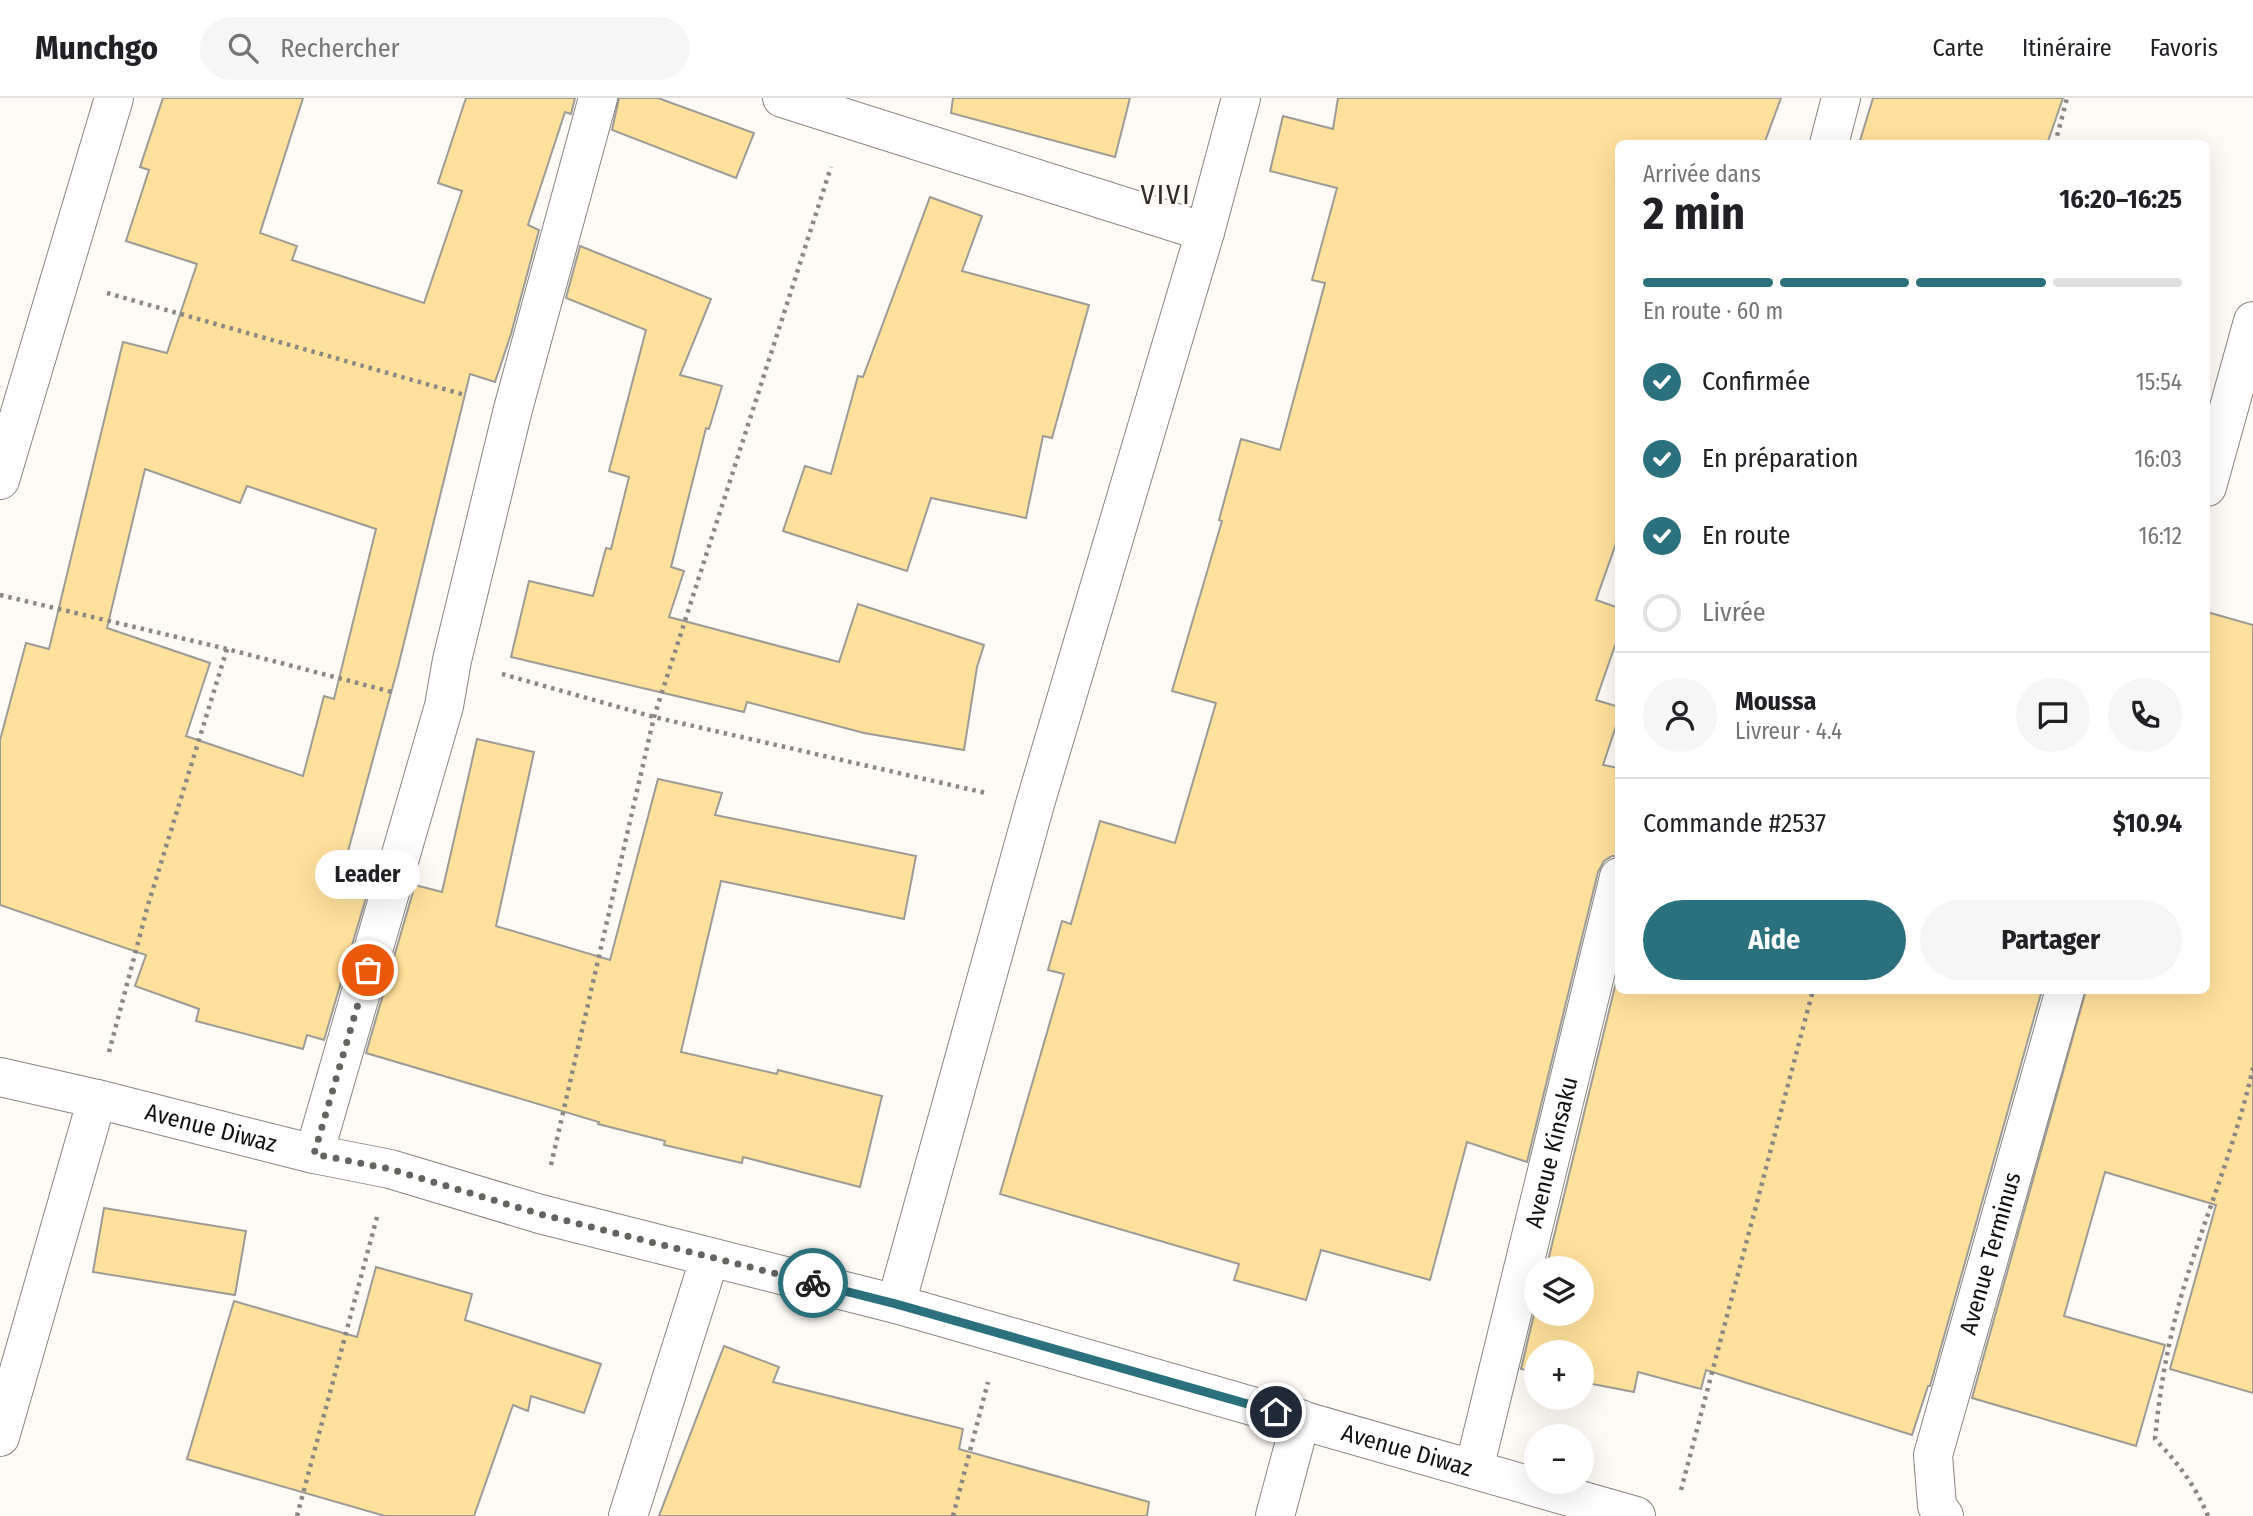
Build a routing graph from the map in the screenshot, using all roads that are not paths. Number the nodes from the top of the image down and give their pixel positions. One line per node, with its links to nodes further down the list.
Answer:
1 (114, 98): 10 (street)
2 (598, 98): 15 (street)
3 (782, 98): 7 (street)
4 (1241, 98): 7 (street)
5 (1841, 98): 6 (street)
6 (1830, 140)
7 (1205, 232): 17 (street)
8 (2253, 321): 9 (street)
9 (2210, 476)
10 (0, 480)
11 (1615, 893): 20 (street, Avenue Kinsaku)
12 (2064, 994): 24 (street, Avenue Terminus)
13 (0, 1077): 14 (street, Avenue Diwaz)
14 (97, 1099): 15 (street, Avenue Diwaz); 19 (street)
15 (314, 1154): 16 (street, Avenue Diwaz)
16 (710, 1257): 17 (street, Avenue Diwaz); 21 (street)
17 (896, 1304): 18 (street, Avenue Diwaz)
18 (1301, 1419): 20 (street, Avenue Diwaz); 22 (street)
19 (0, 1437)
20 (1474, 1469): 23 (street, Avenue Diwaz)
21 (628, 1516)
22 (1275, 1516)
23 (1636, 1516)
24 (1944, 1516)

